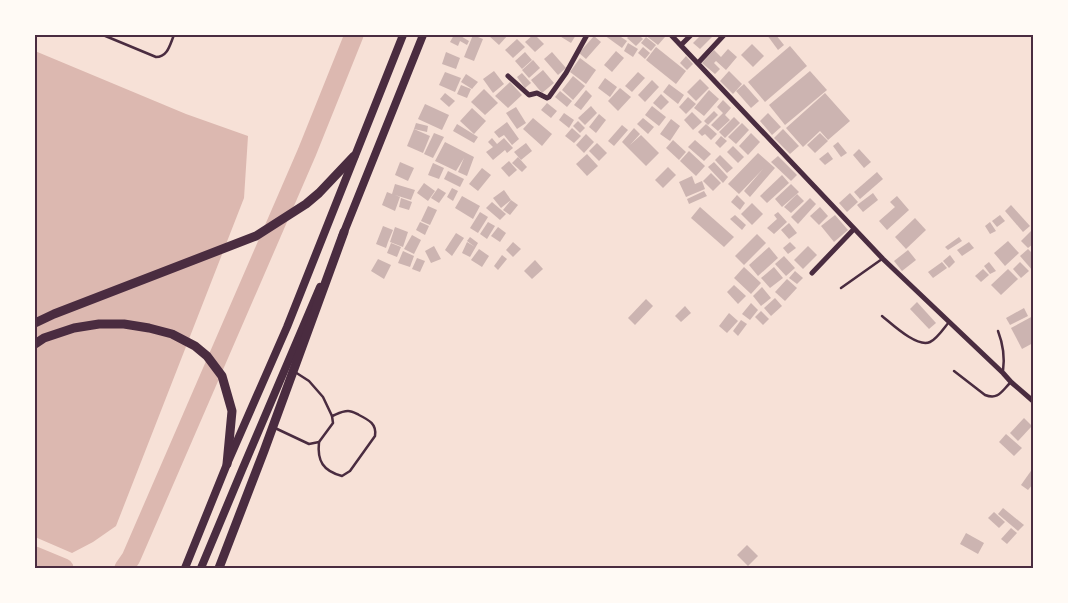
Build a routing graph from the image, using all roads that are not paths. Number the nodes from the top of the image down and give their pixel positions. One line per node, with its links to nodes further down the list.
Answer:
1 (103, 35): 2 (lane)
2 (174, 35)
3 (404, 35): 12 (main road)
4 (423, 35): 14 (main road)
5 (586, 35): 11 (street)
6 (671, 35): 9 (street)
7 (724, 35): 10 (street)
8 (689, 36): 9 (street)
9 (681, 45): 10 (street)
10 (698, 63): 13 (street)
11 (508, 76)
12 (354, 156): 20 (main road); 31 (main road)
13 (854, 229): 15 (street); 16 (street)
14 (344, 232): 23 (main road); 33 (main road)
15 (883, 258): 17 (lane); 19 (street)
16 (812, 273)
17 (841, 288)
18 (882, 316): 19 (lane)
19 (949, 322): 25 (street)
20 (35, 323)
21 (998, 331): 25 (lane)
22 (35, 344): 31 (main road)
23 (293, 371): 28 (lane); 29 (main road)
24 (954, 371): 26 (lane)
25 (1003, 373): 26 (street)
26 (1011, 382): 27 (street)
27 (1033, 401)
28 (332, 416): 30 (lane); 30 (lane)
29 (273, 427): 30 (lane); 34 (main road)
30 (319, 442)
31 (227, 464): 32 (main road)
32 (185, 568)
33 (201, 568)
34 (218, 568)

